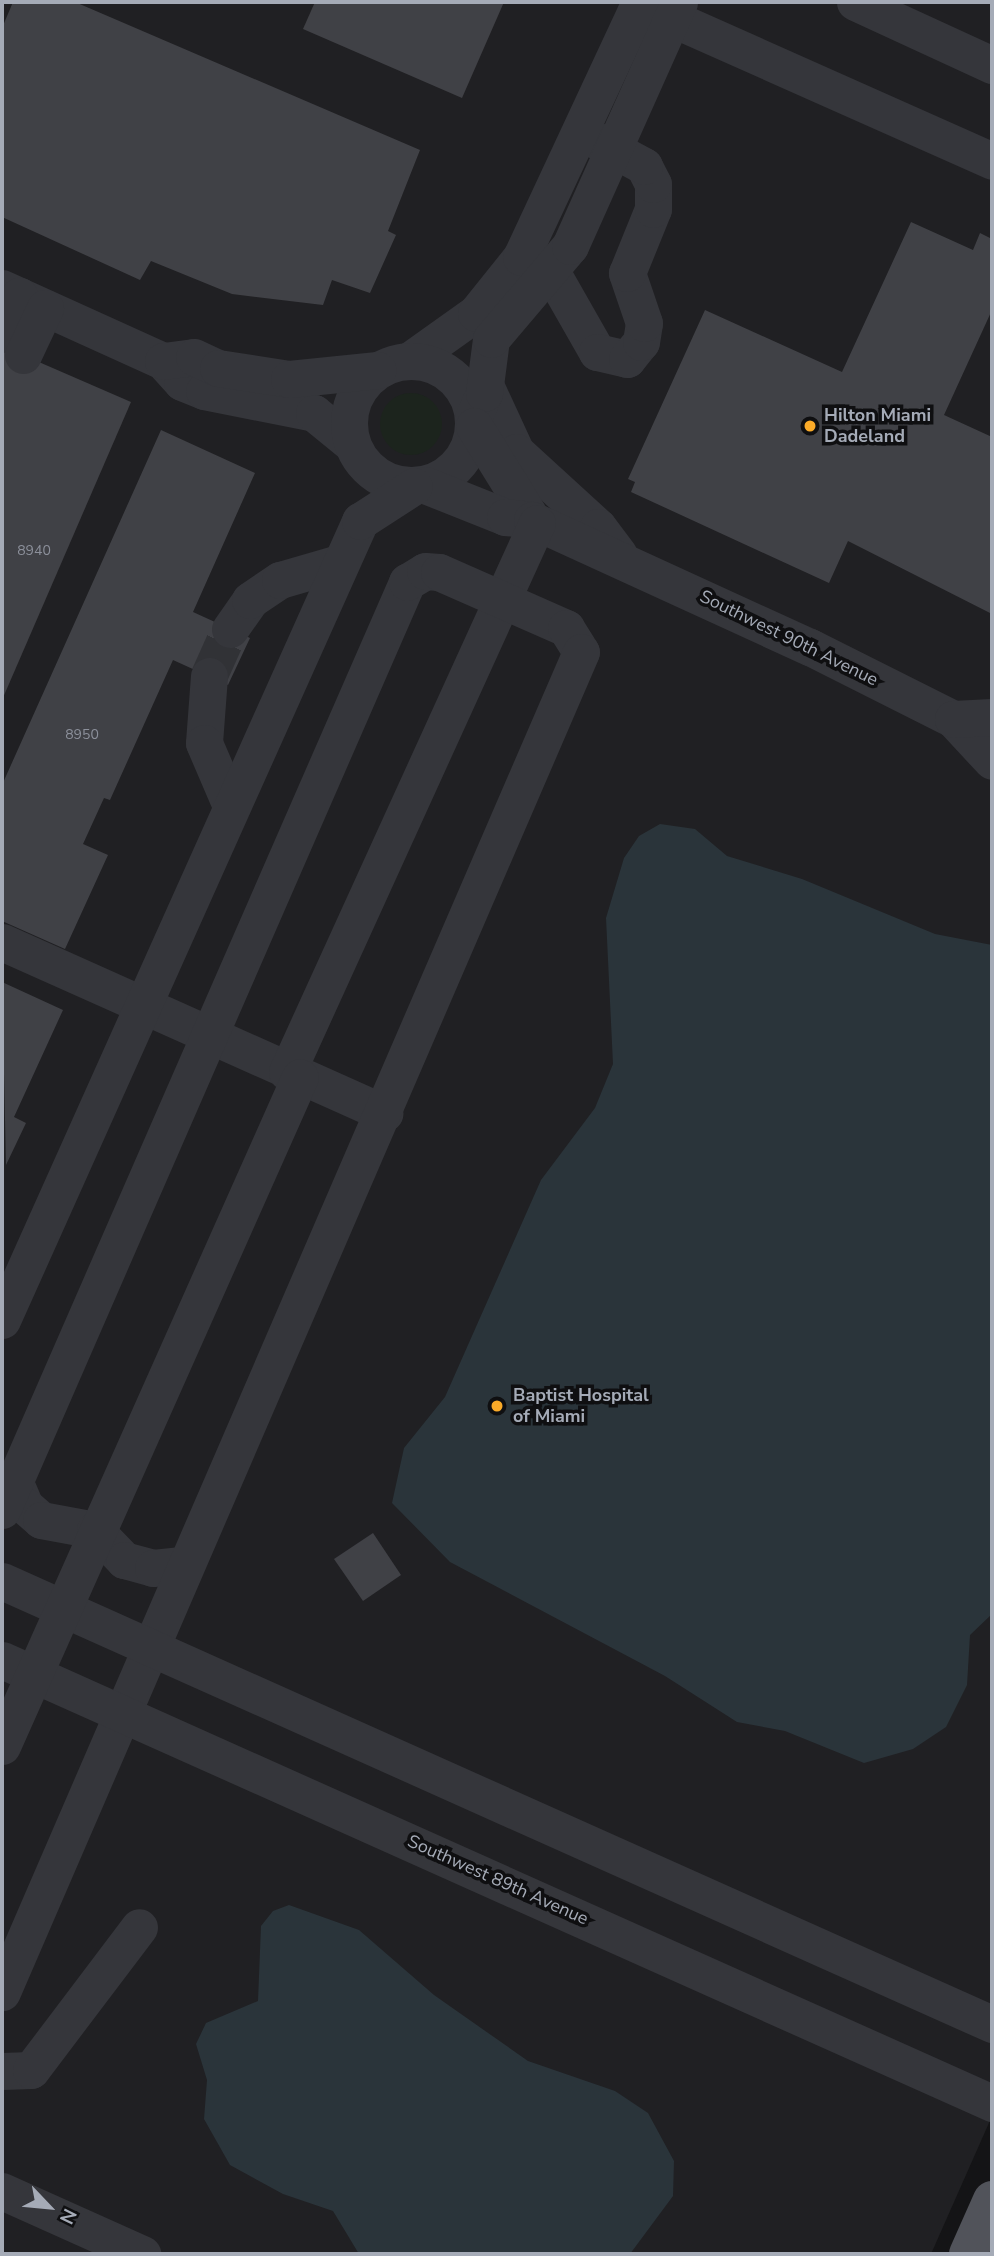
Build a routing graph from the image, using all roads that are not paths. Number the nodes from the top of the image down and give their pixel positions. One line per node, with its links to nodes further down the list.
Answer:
1 (855, 2): 4 (street)
2 (639, 3): 3 (street); 5 (street)
3 (675, 10): 6 (street); 7 (street)
4 (992, 65)
5 (583, 133): 6 (street); 8 (street)
6 (614, 150): 8 (street); 8 (street)
7 (992, 161)
8 (537, 265): 12 (street); 13 (street)
9 (22, 297): 10 (street); 11 (street)
10 (13, 345)
11 (163, 361): 12 (street); 14 (street)
12 (394, 365): 13 (street); 14 (street)
13 (477, 410): 15 (street); 17 (street); 18 (street, Southwest 90th Avenue)
14 (357, 454): 15 (street); 16 (street)
15 (420, 486): 16 (street); 17 (street, Southwest 90th Avenue)
16 (360, 521): 19 (street)
17 (534, 522): 18 (street, Southwest 90th Avenue); 20 (street)
18 (623, 561): 24 (street, Southwest 90th Avenue)
19 (339, 563): 21 (street); 26 (street)
20 (500, 598): 29 (street); 30 (street); 31 (street)
21 (230, 629)
22 (209, 676): 26 (street)
23 (992, 717): 24 (street, Southwest 90th Avenue)
24 (953, 719): 25 (street, Southwest 90th Avenue)
25 (992, 761)
26 (231, 806): 28 (street)
27 (2, 942): 28 (street)
28 (144, 1006): 29 (street); 32 (street)
29 (208, 1037): 30 (street); 33 (street)
30 (293, 1074): 31 (street); 34 (street)
31 (384, 1113): 35 (street)
32 (2, 1320)
33 (9, 1497): 34 (street)
34 (95, 1530): 35 (street); 37 (street)
35 (182, 1565): 38 (street)
36 (2, 1581): 37 (street)
37 (63, 1609): 38 (street); 40 (street)
38 (148, 1646): 41 (street); 45 (street)
39 (2, 1660): 40 (street, Southwest 89th Avenue)
40 (36, 1675): 41 (street, Southwest 89th Avenue); 42 (street)
41 (119, 1710): 44 (street); 47 (street, Southwest 89th Avenue)
42 (2, 1746)
43 (139, 1927): 46 (street)
44 (2, 1992)
45 (992, 2024)
46 (2, 2071)
47 (992, 2103)
48 (2, 2190): 50 (street)
49 (992, 2200): 51 (main road)
50 (142, 2254)
51 (968, 2254)

